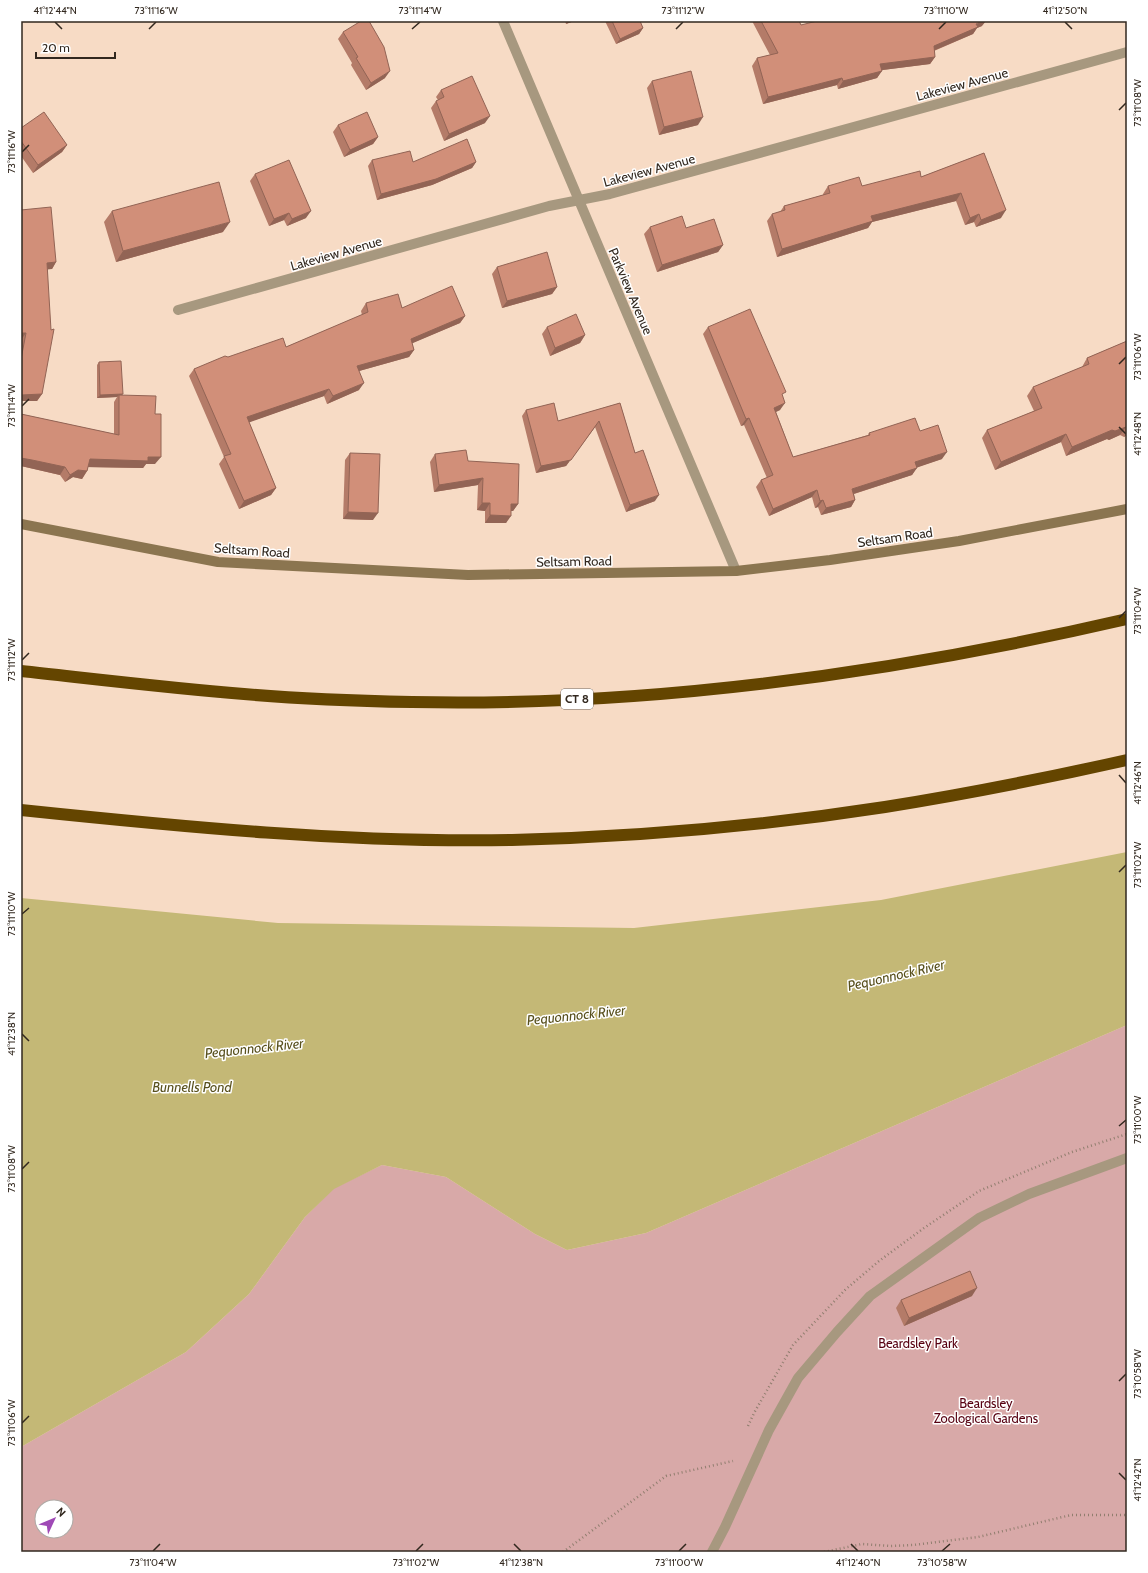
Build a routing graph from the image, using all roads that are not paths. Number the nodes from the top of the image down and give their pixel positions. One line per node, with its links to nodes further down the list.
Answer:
1 (503, 21): 3 (street, Parkview Avenue)
2 (1127, 52): 3 (street, Lakeview Avenue)
3 (579, 201): 4 (street, Lakeview Avenue); 7 (street, Parkview Avenue)
4 (178, 310)
5 (1127, 509): 7 (main road, Seltsam Road)
6 (21, 524): 7 (main road, Seltsam Road)
7 (736, 571)
8 (1127, 618): 9 (highway, CT 8)
9 (21, 671)
10 (1127, 760): 11 (highway)
11 (21, 810)
12 (1127, 1158): 13 (street)
13 (712, 1552)

